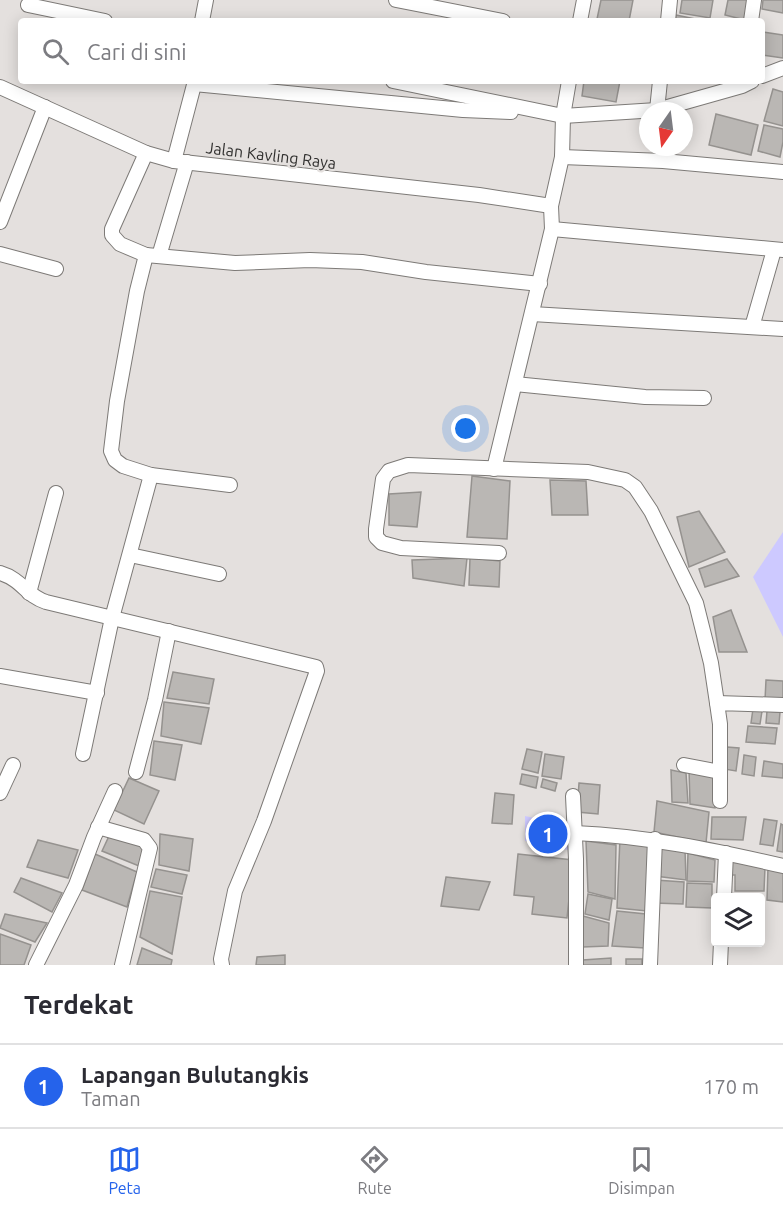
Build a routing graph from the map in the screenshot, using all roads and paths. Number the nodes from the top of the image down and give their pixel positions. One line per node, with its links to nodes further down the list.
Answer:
1 (206, 0): 8 (street)
2 (396, 0): 9 (street)
3 (584, 0): 10 (street)
4 (670, 0): 11 (street)
5 (754, 0): 12 (street)
6 (28, 5): 7 (street)
7 (91, 18)
8 (203, 18)
9 (488, 18)
10 (581, 18)
11 (668, 18)
12 (751, 18)
13 (783, 68): 14 (street)
14 (765, 76)
15 (765, 78): 16 (street)
16 (783, 81)
17 (195, 84): 32 (street)
18 (221, 84): 26 (street)
19 (403, 84): 26 (street)
20 (568, 84): 29 (street)
21 (660, 84): 24 (street)
22 (743, 84): 25 (street)
23 (0, 87): 27 (street, Jalan Kavling Raya)
24 (658, 102)
25 (683, 102)
26 (464, 103): 29 (street)
27 (45, 107): 30 (street, Jalan Kavling Raya); 35 (street)
28 (639, 111): 29 (street)
29 (563, 116): 31 (street)
30 (146, 153): 32 (street, Jalan Kavling Raya); 39 (street)
31 (562, 158): 33 (street); 34 (street)
32 (181, 161): 34 (street, Jalan Kavling Raya); 39 (street)
33 (783, 172)
34 (551, 206): 36 (street)
35 (0, 222)
36 (552, 229): 37 (street); 41 (street)
37 (778, 250): 43 (street)
38 (0, 254): 40 (street)
39 (153, 255): 41 (street); 48 (street)
40 (56, 269)
41 (540, 284): 42 (street)
42 (532, 314): 43 (street); 45 (street)
43 (752, 327): 44 (street)
44 (783, 329)
45 (514, 384): 46 (street); 47 (street)
46 (704, 398)
47 (494, 469): 51 (street); 60 (street)
48 (151, 475): 49 (street); 52 (street)
49 (230, 485)
50 (56, 493): 55 (street)
51 (500, 553)
52 (130, 555): 54 (street); 56 (street)
53 (0, 573): 55 (street)
54 (219, 574)
55 (29, 593): 56 (street)
56 (112, 618): 57 (street); 59 (street)
57 (169, 631): 65 (street); 80 (street)
58 (1, 678): 59 (street)
59 (97, 693): 62 (street)
60 (717, 703): 61 (street); 66 (street)
61 (783, 705)
62 (83, 754)
63 (13, 765): 68 (street)
64 (684, 765): 66 (street)
65 (136, 772)
66 (720, 772): 70 (street)
67 (115, 791): 71 (street)
68 (0, 793)
69 (573, 796): 72 (street)
70 (720, 801)
71 (98, 827): 78 (street); 79 (street)
72 (575, 832): 73 (street); 81 (street)
73 (655, 839): 74 (street); 82 (street)
74 (726, 853): 75 (street); 76 (street)
75 (783, 866)
76 (724, 893)
77 (721, 947): 83 (street)
78 (36, 965)
79 (122, 965)
80 (222, 965)
81 (576, 965)
82 (650, 965)
83 (720, 965)

